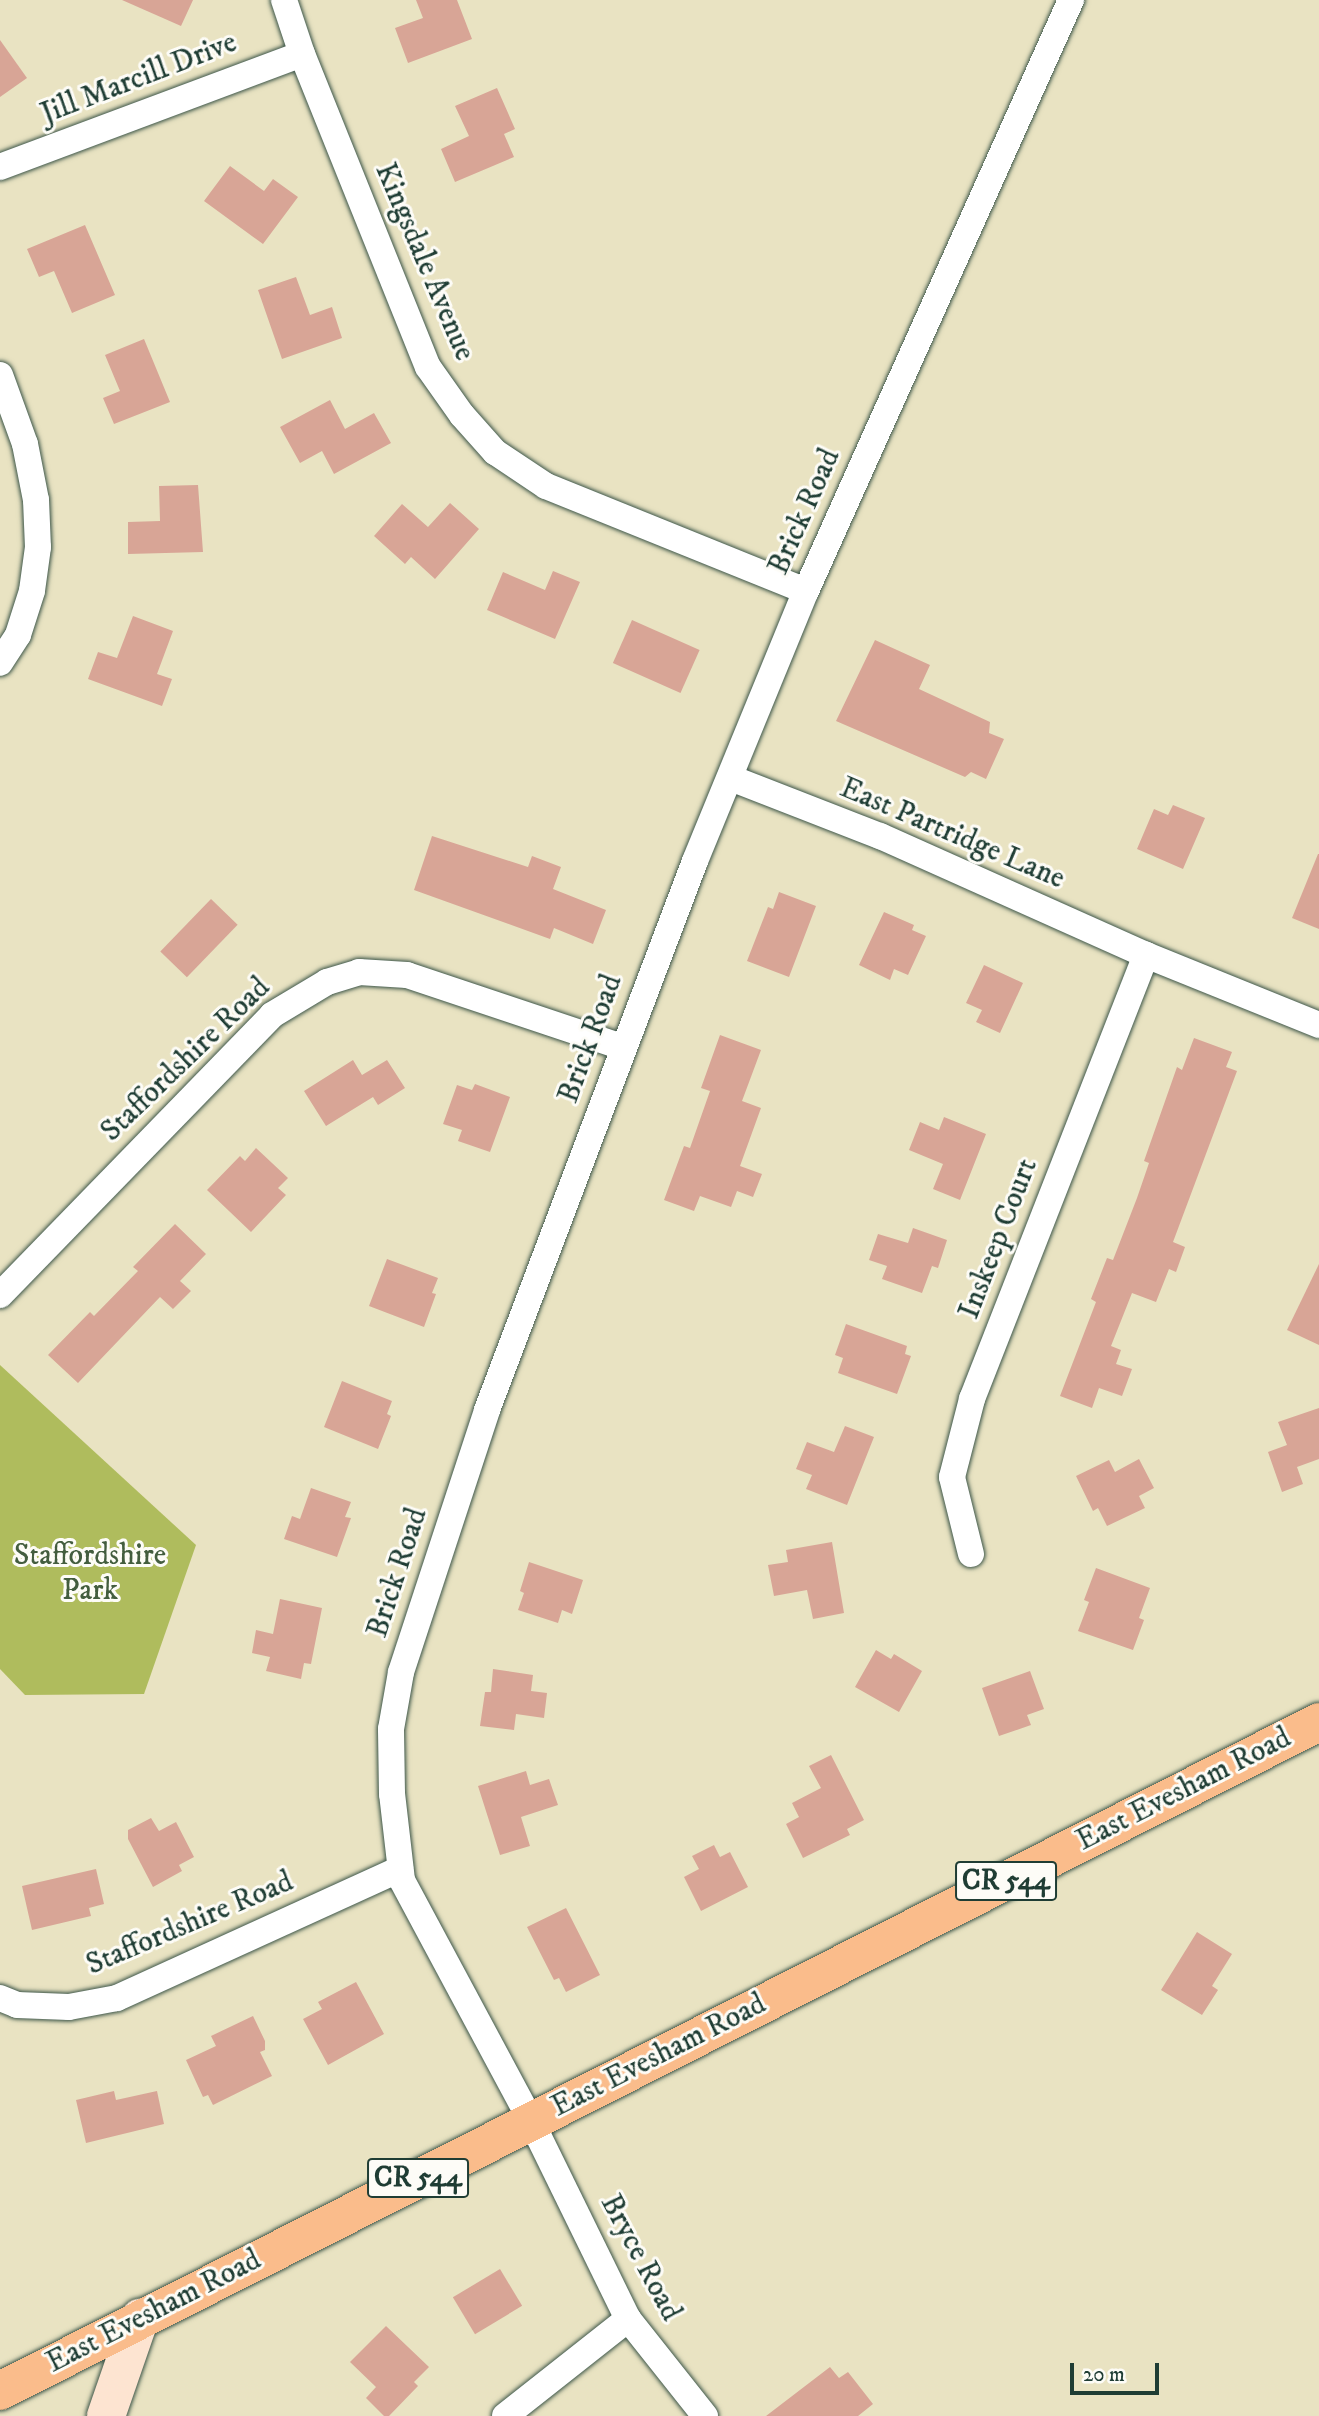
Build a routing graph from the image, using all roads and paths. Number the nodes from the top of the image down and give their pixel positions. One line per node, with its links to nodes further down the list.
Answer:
1 (284, 0): 3 (street, Kingsdale Avenue)
2 (1071, 0): 6 (street, Brick Road)
3 (302, 54): 4 (street, Jill Marcill Drive); 6 (street, Kingsdale Avenue)
4 (0, 167)
5 (0, 375): 7 (street)
6 (806, 591): 8 (street, Brick Road)
7 (0, 663)
8 (731, 778): 9 (street, East Partridge Lane); 11 (street, Brick Road)
9 (1146, 955): 10 (street, East Partridge Lane); 13 (street, Inskeep Court)
10 (1319, 1025)
11 (622, 1047): 12 (street, Staffordshire Road); 15 (street, Brick Road)
12 (0, 1296)
13 (971, 1555)
14 (1319, 1722): 17 (main road, East Evesham Road / CR 544)
15 (400, 1870): 16 (street, Staffordshire Road); 17 (street, Brick Road)
16 (0, 1998)
17 (531, 2121): 18 (main road, East Evesham Road / CR 544); 19 (street, Bryce Road)
18 (140, 2318): 20 (main road, East Evesham Road / CR 544); 21 (main road)
19 (628, 2319): 22 (street); 23 (street, Bryce Road)
20 (0, 2391)
21 (106, 2416)
22 (505, 2416)
23 (705, 2416)

